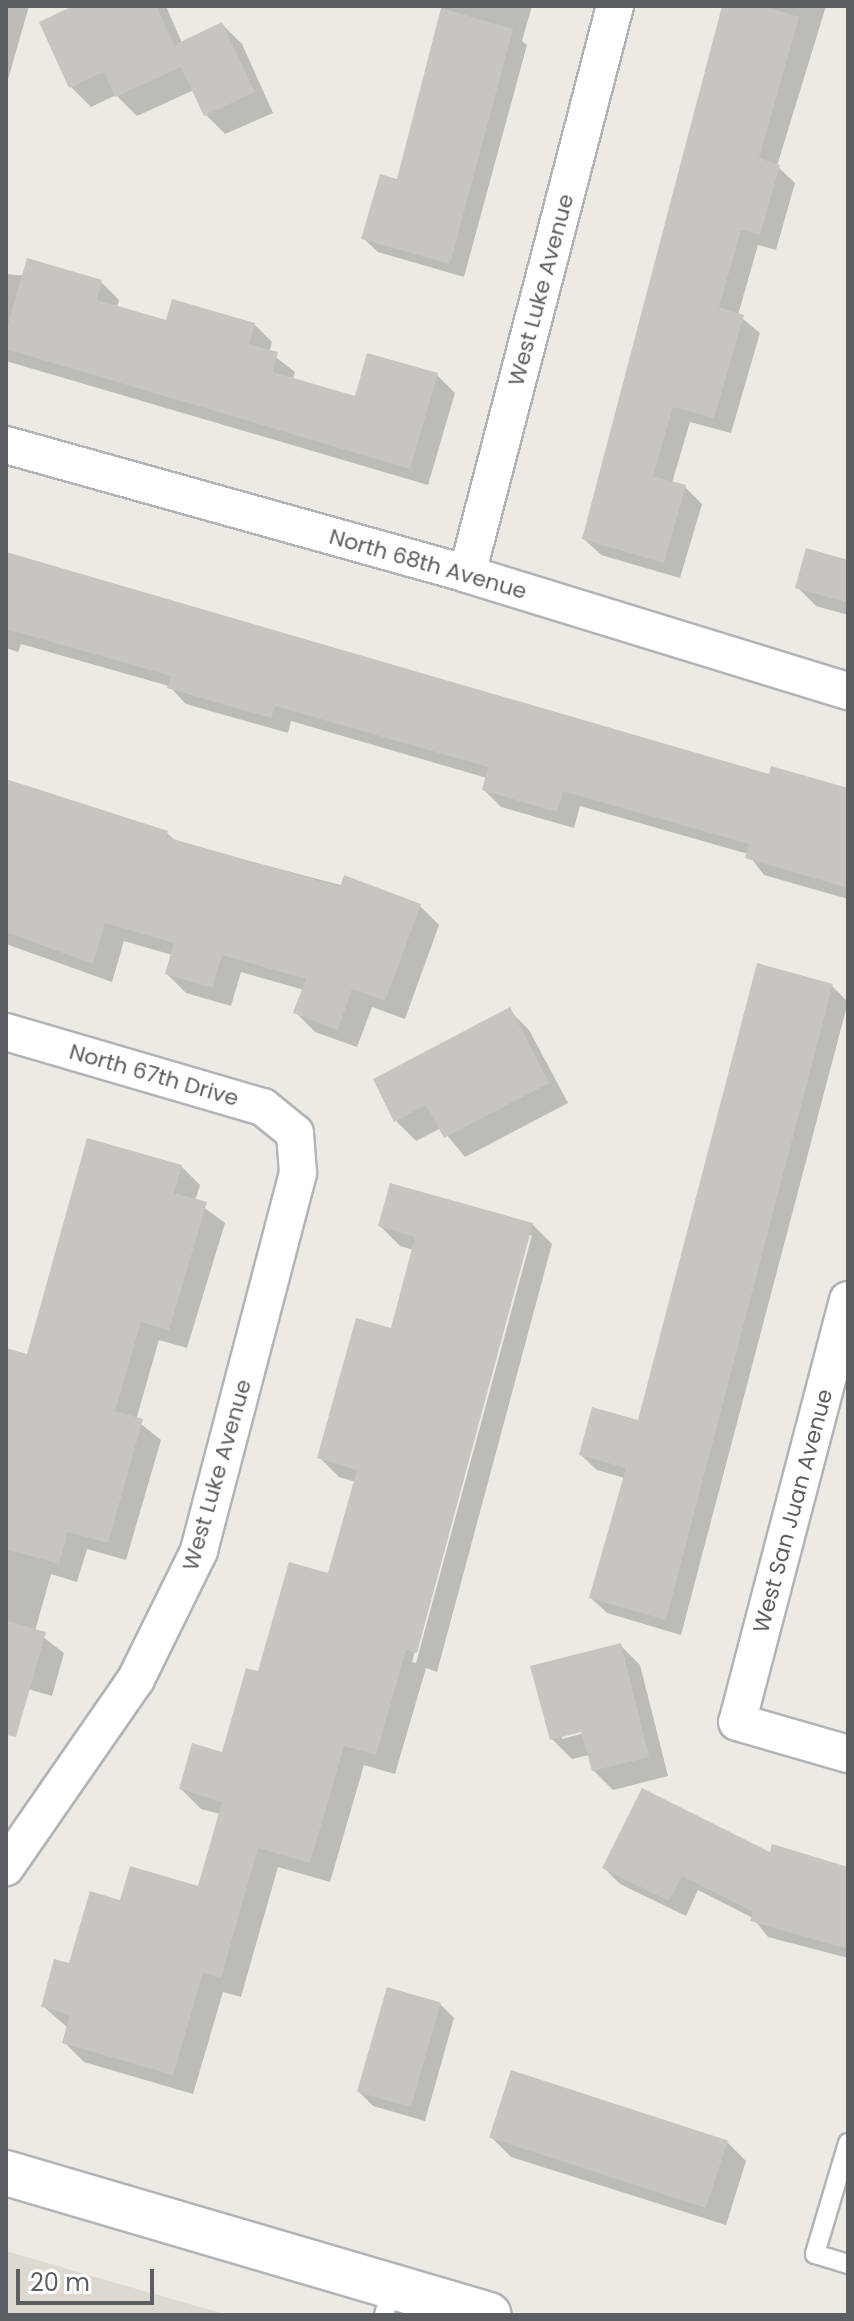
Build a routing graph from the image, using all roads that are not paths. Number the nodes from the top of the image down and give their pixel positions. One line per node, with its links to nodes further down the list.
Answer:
1 (615, 6): 3 (street, West Luke Avenue)
2 (6, 445): 3 (street, North 68th Avenue)
3 (467, 574): 4 (street, North 68th Avenue)
4 (848, 691)
5 (6, 1032): 6 (street, North 67th Drive)
6 (295, 1133): 9 (street, West Luke Avenue)
7 (848, 1300): 8 (street, West San Juan Avenue)
8 (848, 1754)
9 (6, 1867)
10 (848, 2143): 12 (lane)
11 (6, 2173): 13 (main road)
12 (848, 2264)
13 (388, 2301): 14 (main road)
14 (489, 2315)

